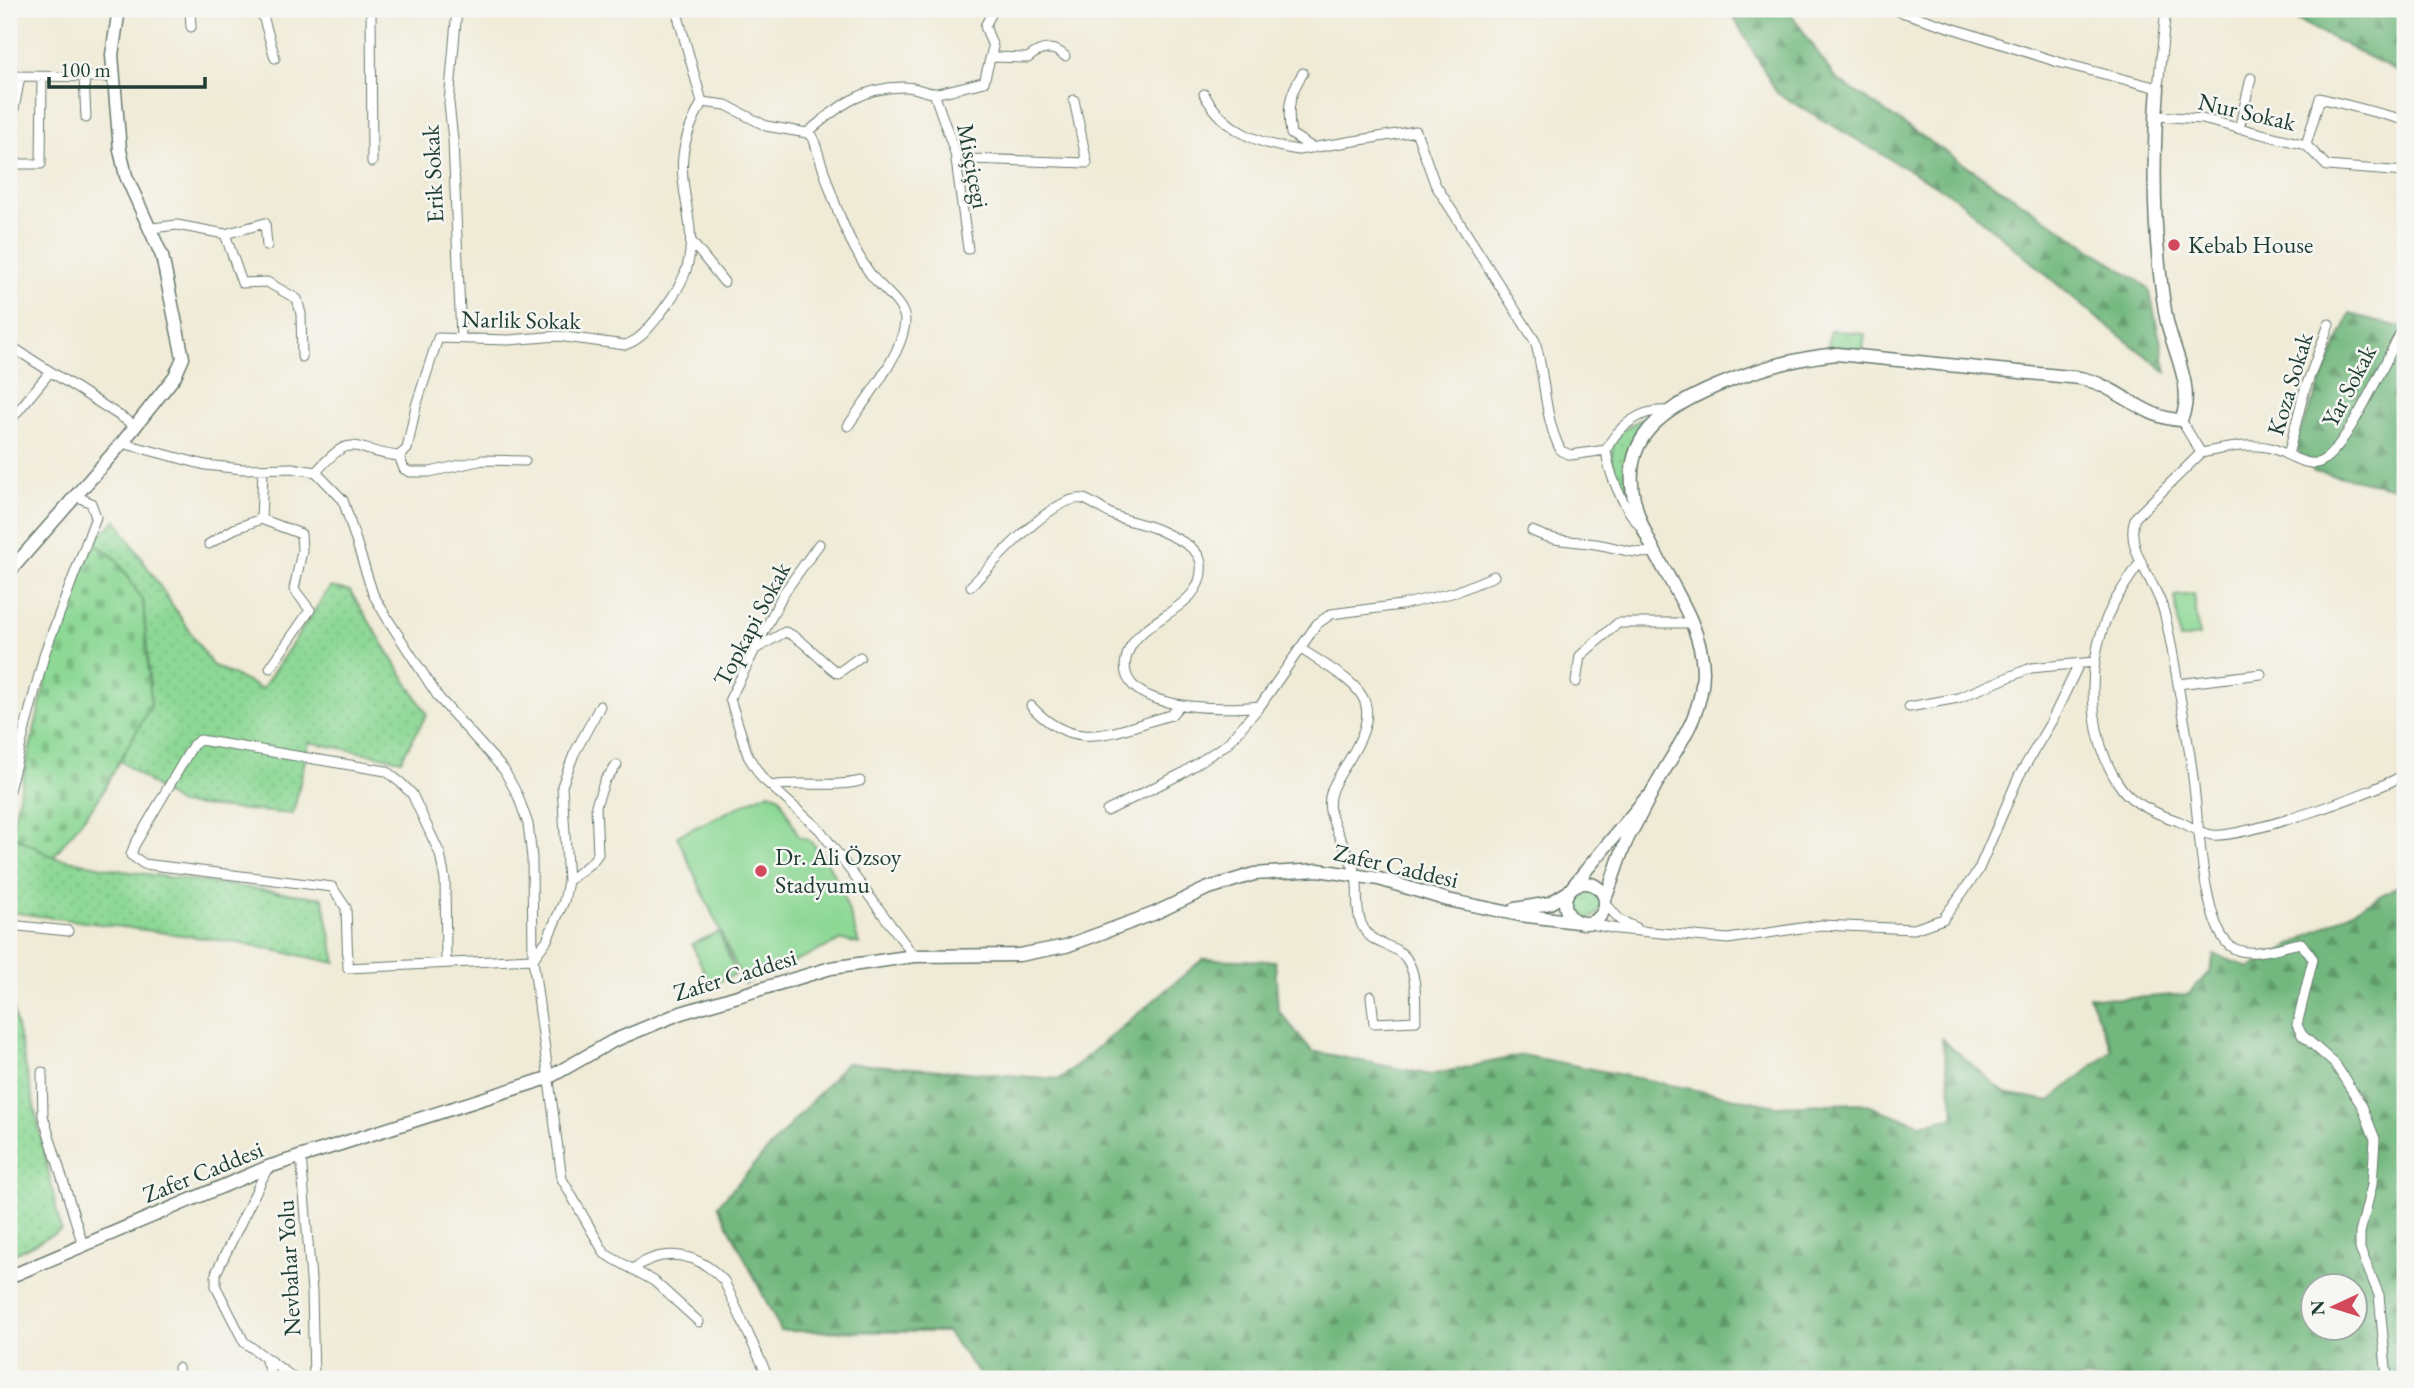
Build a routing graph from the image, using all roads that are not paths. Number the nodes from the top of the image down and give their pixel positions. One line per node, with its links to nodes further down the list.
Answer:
1 (119, 9): 19 (street)
2 (190, 9): 10 (street)
3 (261, 9): 13 (street)
4 (370, 9): 35 (street)
5 (457, 9): 46 (street, Erik Sokak)
6 (676, 9): 24 (street)
7 (994, 9): 12 (street)
8 (1892, 9): 21 (street)
9 (2166, 9): 21 (street)
10 (191, 27)
11 (1065, 56): 12 (street)
12 (992, 57): 22 (street)
13 (275, 58)
14 (1303, 73): 33 (street)
15 (9, 76): 16 (street)
16 (20, 77): 17 (street); 31 (street)
17 (41, 77): 18 (street); 36 (street)
18 (84, 77): 19 (street); 27 (street)
19 (113, 77): 38 (street)
20 (2251, 78): 29 (street)
21 (2158, 88): 26 (street)
22 (934, 93): 30 (street); 34 (street, Misçiçegi)
23 (1204, 94): 33 (street)
24 (702, 97): 30 (street); 40 (street, Narlik Sokak)
25 (1074, 100): 34 (street)
26 (2156, 116): 29 (street, Nur Sokak); 51 (street)
27 (86, 118)
28 (2405, 120): 32 (street)
29 (2239, 129): 32 (street, Nur Sokak)
30 (807, 133): 53 (street)
31 (9, 135)
32 (2306, 145): 37 (street, Nur Sokak)
33 (1313, 148): 55 (street)
34 (955, 153): 42 (street, Misçiçegi)
35 (372, 162)
36 (19, 164)
37 (2405, 172)
38 (152, 228): 39 (street); 54 (street)
39 (225, 234): 41 (street); 48 (street)
40 (691, 241): 43 (street); 46 (street, Narlik Sokak)
41 (267, 246)
42 (968, 249)
43 (724, 282)
44 (2329, 324): 57 (street, Koza Sokak)
45 (2405, 325): 57 (street, Yar Sokak)
46 (461, 338): 58 (street, Narlik Sokak)
47 (9, 345): 49 (street)
48 (302, 357)
49 (50, 372): 52 (street); 54 (street)
50 (1667, 411): 51 (street); 55 (street); 65 (street)
51 (2181, 420): 56 (street)
52 (9, 422)
53 (848, 426)
54 (128, 434): 60 (street); 62 (street)
55 (1605, 450): 65 (street)
56 (2201, 453): 57 (street, Yar Sokak); 69 (street)
57 (2288, 455)
58 (399, 456): 59 (street); 61 (street)
59 (525, 461)
60 (263, 470): 61 (street); 63 (street)
61 (316, 472): 106 (street)
62 (76, 496): 70 (street); 92 (street)
63 (261, 519): 66 (street); 79 (street)
64 (1532, 531): 68 (street)
65 (1645, 533): 68 (street)
66 (209, 544)
67 (819, 544): 74 (street, Topkapi Sokak)
68 (1654, 552): 73 (street)
69 (2141, 561): 77 (street); 82 (street)
70 (9, 572)
71 (1494, 576): 75 (street)
72 (971, 586): 85 (street)
73 (1691, 623): 81 (street); 93 (street)
74 (755, 649): 76 (street); 91 (street, Topkapi Sokak)
75 (1301, 649): 86 (street); 96 (street)
76 (860, 657)
77 (2094, 662): 78 (street); 95 (street)
78 (2079, 664): 87 (street); 103 (street, Zafer Caddesi)
79 (270, 668)
80 (2261, 674): 82 (street)
81 (1576, 682)
82 (2178, 684): 95 (street)
83 (600, 706): 97 (street)
84 (1031, 706): 85 (street)
85 (1179, 706): 86 (street)
86 (1260, 706): 94 (street)
87 (1909, 707)
88 (617, 765): 97 (street)
89 (2405, 774): 95 (street)
90 (860, 781): 91 (street)
91 (771, 786): 105 (street, Topkapi Sokak)
92 (9, 790)
93 (1652, 792): 98 (street, Zafer Caddesi); 99 (street)
94 (1107, 811)
95 (2197, 828): 124 (street)
96 (1356, 875): 100 (street, Zafer Caddesi); 105 (street, Zafer Caddesi); 108 (street)
97 (568, 880): 106 (street)
98 (1570, 889): 99 (street); 100 (street, Zafer Caddesi); 101 (street)
99 (1605, 901): 101 (street); 103 (street)
100 (1504, 911): 101 (street, Zafer Caddesi)
101 (1581, 923): 103 (street, Zafer Caddesi)
102 (9, 925): 104 (street)
103 (1647, 930)
104 (68, 932)
105 (914, 956): 110 (street, Zafer Caddesi)
106 (533, 959): 107 (street); 110 (street)
107 (446, 961): 107 (street)
108 (1371, 996)
109 (41, 1072): 113 (street)
110 (548, 1078): 111 (street, Zafer Caddesi); 114 (street)
111 (301, 1156): 112 (street, Zafer Caddesi); 122 (street, Nevbahar Yolu)
112 (268, 1167): 113 (street, Zafer Caddesi); 117 (street)
113 (83, 1245): 115 (street, Zafer Caddesi)
114 (633, 1269): 116 (street); 123 (street)
115 (9, 1277)
116 (699, 1322)
117 (265, 1358): 120 (street); 121 (street)
118 (178, 1368): 119 (street)
119 (178, 1379)
120 (272, 1379)
121 (295, 1379)
122 (314, 1379)
123 (769, 1379)
124 (2386, 1379)

